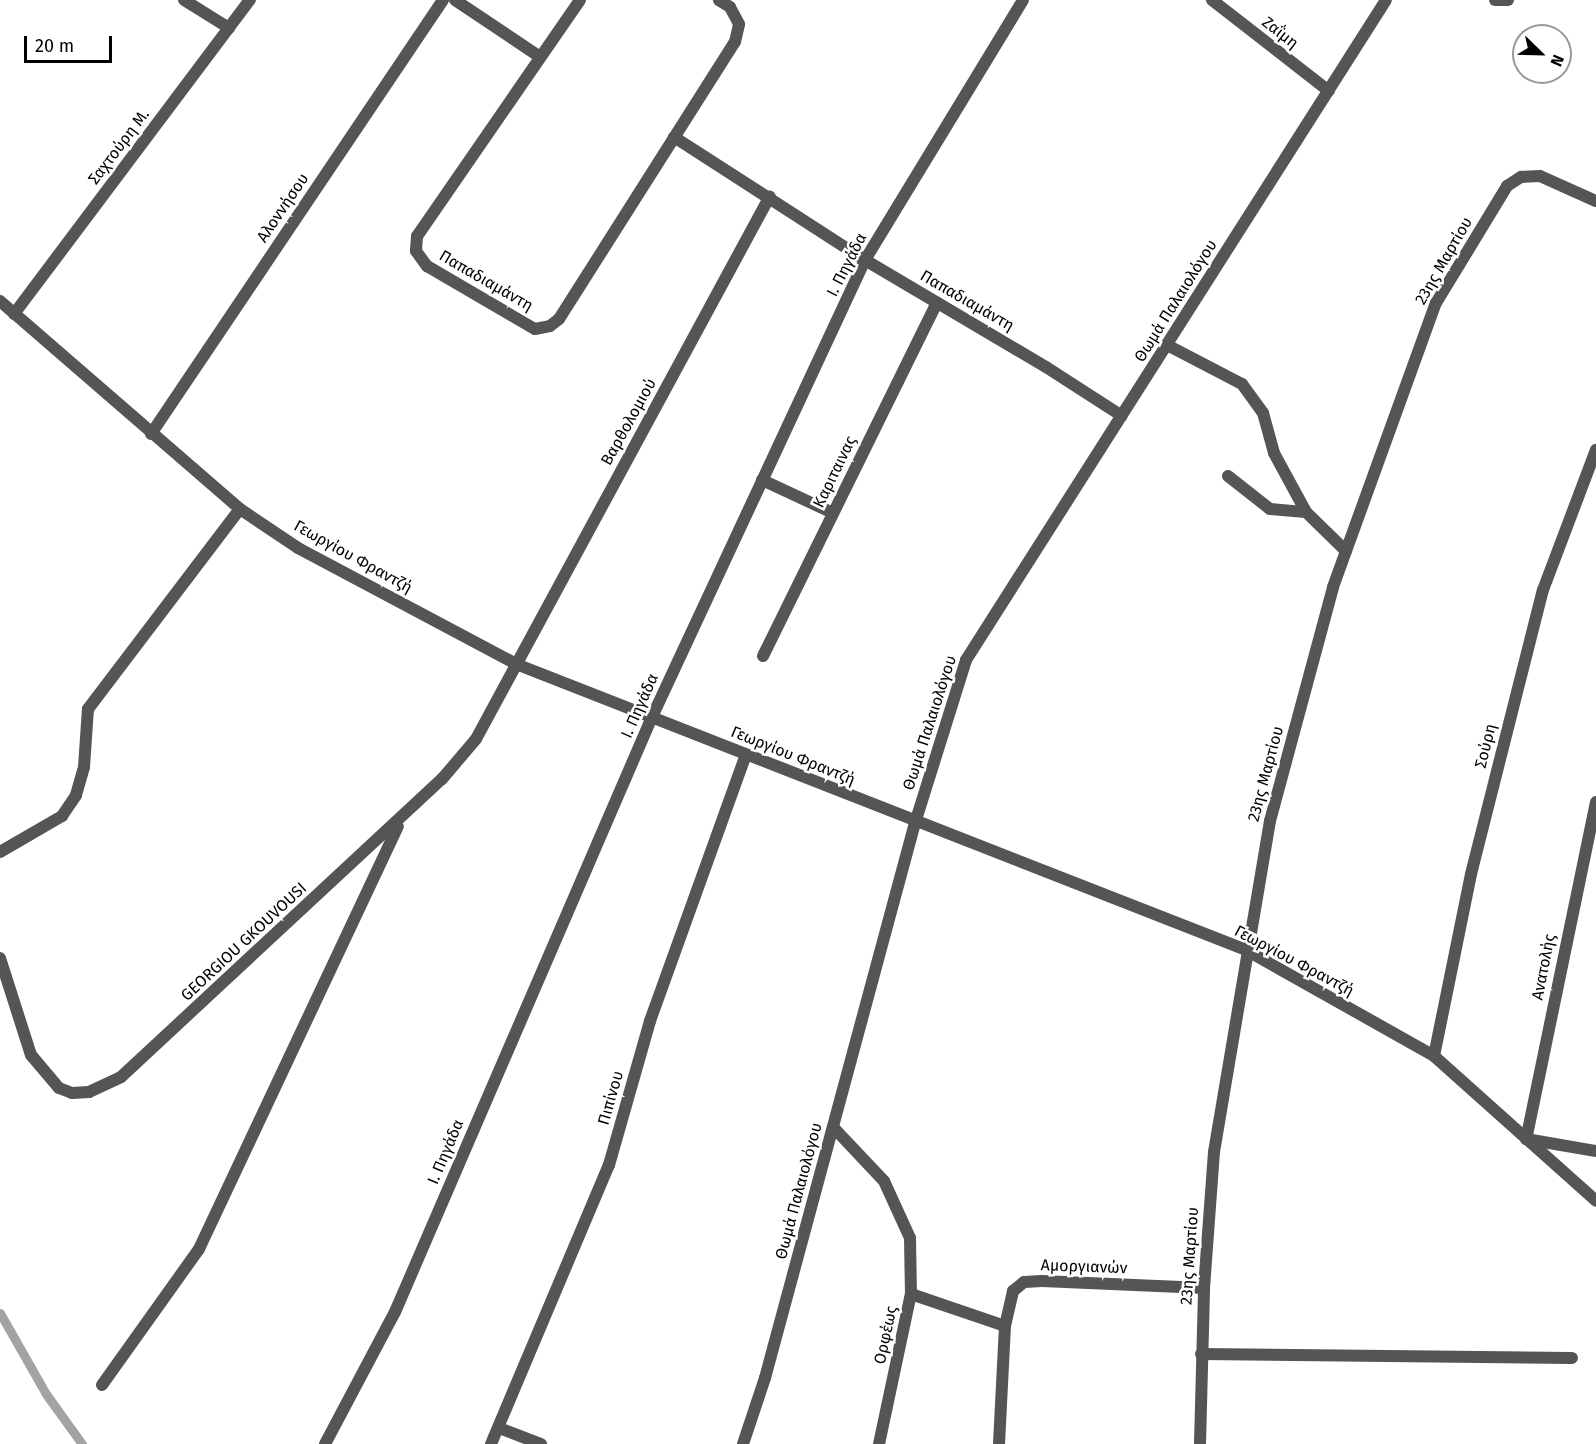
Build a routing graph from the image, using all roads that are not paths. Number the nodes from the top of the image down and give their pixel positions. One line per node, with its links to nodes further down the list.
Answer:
1 (184, 0): 12 (street)
2 (250, 0): 12 (street, Σαχτούρη Μ.)
3 (443, 0): 24 (street, Αλοννήσου)
4 (455, 0): 13 (street)
5 (580, 0): 13 (street, Παπαδιαμάντη)
6 (719, 0): 15 (street, Παπαδιαμάντη)
7 (1023, 0): 18 (street, Ι. Πηγάδα)
8 (1212, 0): 14 (street, Ζαΐμη)
9 (1386, 0): 14 (street, Θωμά Παλαιολόγου)
10 (1495, 0): 11 (street)
11 (1508, 0)
12 (230, 28): 21 (street, Σαχτούρη Μ.)
13 (540, 57): 15 (street, Παπαδιαμάντη)
14 (1329, 91): 22 (street, Θωμά Παλαιολόγου)
15 (674, 136): 16 (street, Παπαδιαμάντη)
16 (770, 196): 18 (street, Παπαδιαμάντη); 33 (street, Βαρθολομιού)
17 (1596, 201): 31 (street, 23ης Μαρτίου)
18 (866, 260): 20 (street, Παπαδιαμάντη); 27 (street, Ι. Πηγάδα)
19 (0, 301): 21 (street, Γεωργίου Φραντζή)
20 (937, 302): 23 (street, Παπαδιαμάντη); 30 (street, Καριταινας)
21 (14, 314): 24 (street, Γεωργίου Φραντζή)
22 (1167, 345): 23 (street, Θωμά Παλαιολόγου); 29 (street)
23 (1122, 416): 38 (street, Θωμά Παλαιολόγου)
24 (151, 434): 28 (street, Γεωργίου Φραντζή)
25 (1596, 450): 42 (street, Σούρη)
26 (1228, 476): 29 (street)
27 (762, 480): 30 (street); 34 (street, Ι. Πηγάδα)
28 (240, 509): 33 (street, Γεωργίου Φραντζή); 39 (street)
29 (1306, 512): 31 (street)
30 (833, 513): 32 (street, Καριταινας)
31 (1346, 551): 40 (street, 23ης Μαρτίου)
32 (763, 656)
33 (516, 664): 34 (street, Γεωργίου Φραντζή); 37 (street, GEORGIOU GKOUVOUSI)
34 (652, 717): 35 (street, Γεωργίου Φραντζή); 54 (street, Ι. Πηγάδα)
35 (746, 754): 38 (street, Γεωργίου Φραντζή); 53 (street, Πιπίνου)
36 (1596, 802): 44 (street, Ανατολής)
37 (403, 818): 41 (street, GEORGIOU GKOUVOUSI); 52 (street)
38 (915, 823): 40 (street, Γεωργίου Φραντζή); 43 (street, Θωμά Παλαιολόγου)
39 (0, 852)
40 (1246, 950): 42 (street, Γεωργίου Φραντζή); 47 (street, 23ης Μαρτίου)
41 (0, 958)
42 (1434, 1056): 44 (street, Γεωργίου Φραντζή)
43 (833, 1127): 48 (street); 57 (street, Θωμά Παλαιολόγου)
44 (1526, 1138): 45 (street); 46 (street, Γεωργίου Φραντζή)
45 (1596, 1151)
46 (1596, 1202)
47 (1204, 1287): 49 (street, Αμοργιανών); 50 (street, 23ης Μαρτίου)
48 (911, 1294): 49 (street, Ορφέως); 58 (street, Ορφέως)
49 (1005, 1326): 59 (street, Αμοργιανών)
50 (1201, 1354): 51 (street); 60 (street, 23ης Μαρτίου)
51 (1572, 1358)
52 (102, 1385)
53 (499, 1428): 55 (street, Πιπίνου); 56 (street)
54 (325, 1444)
55 (491, 1444)
56 (541, 1444)
57 (743, 1444)
58 (879, 1444)
59 (999, 1444)
60 (1200, 1444)

